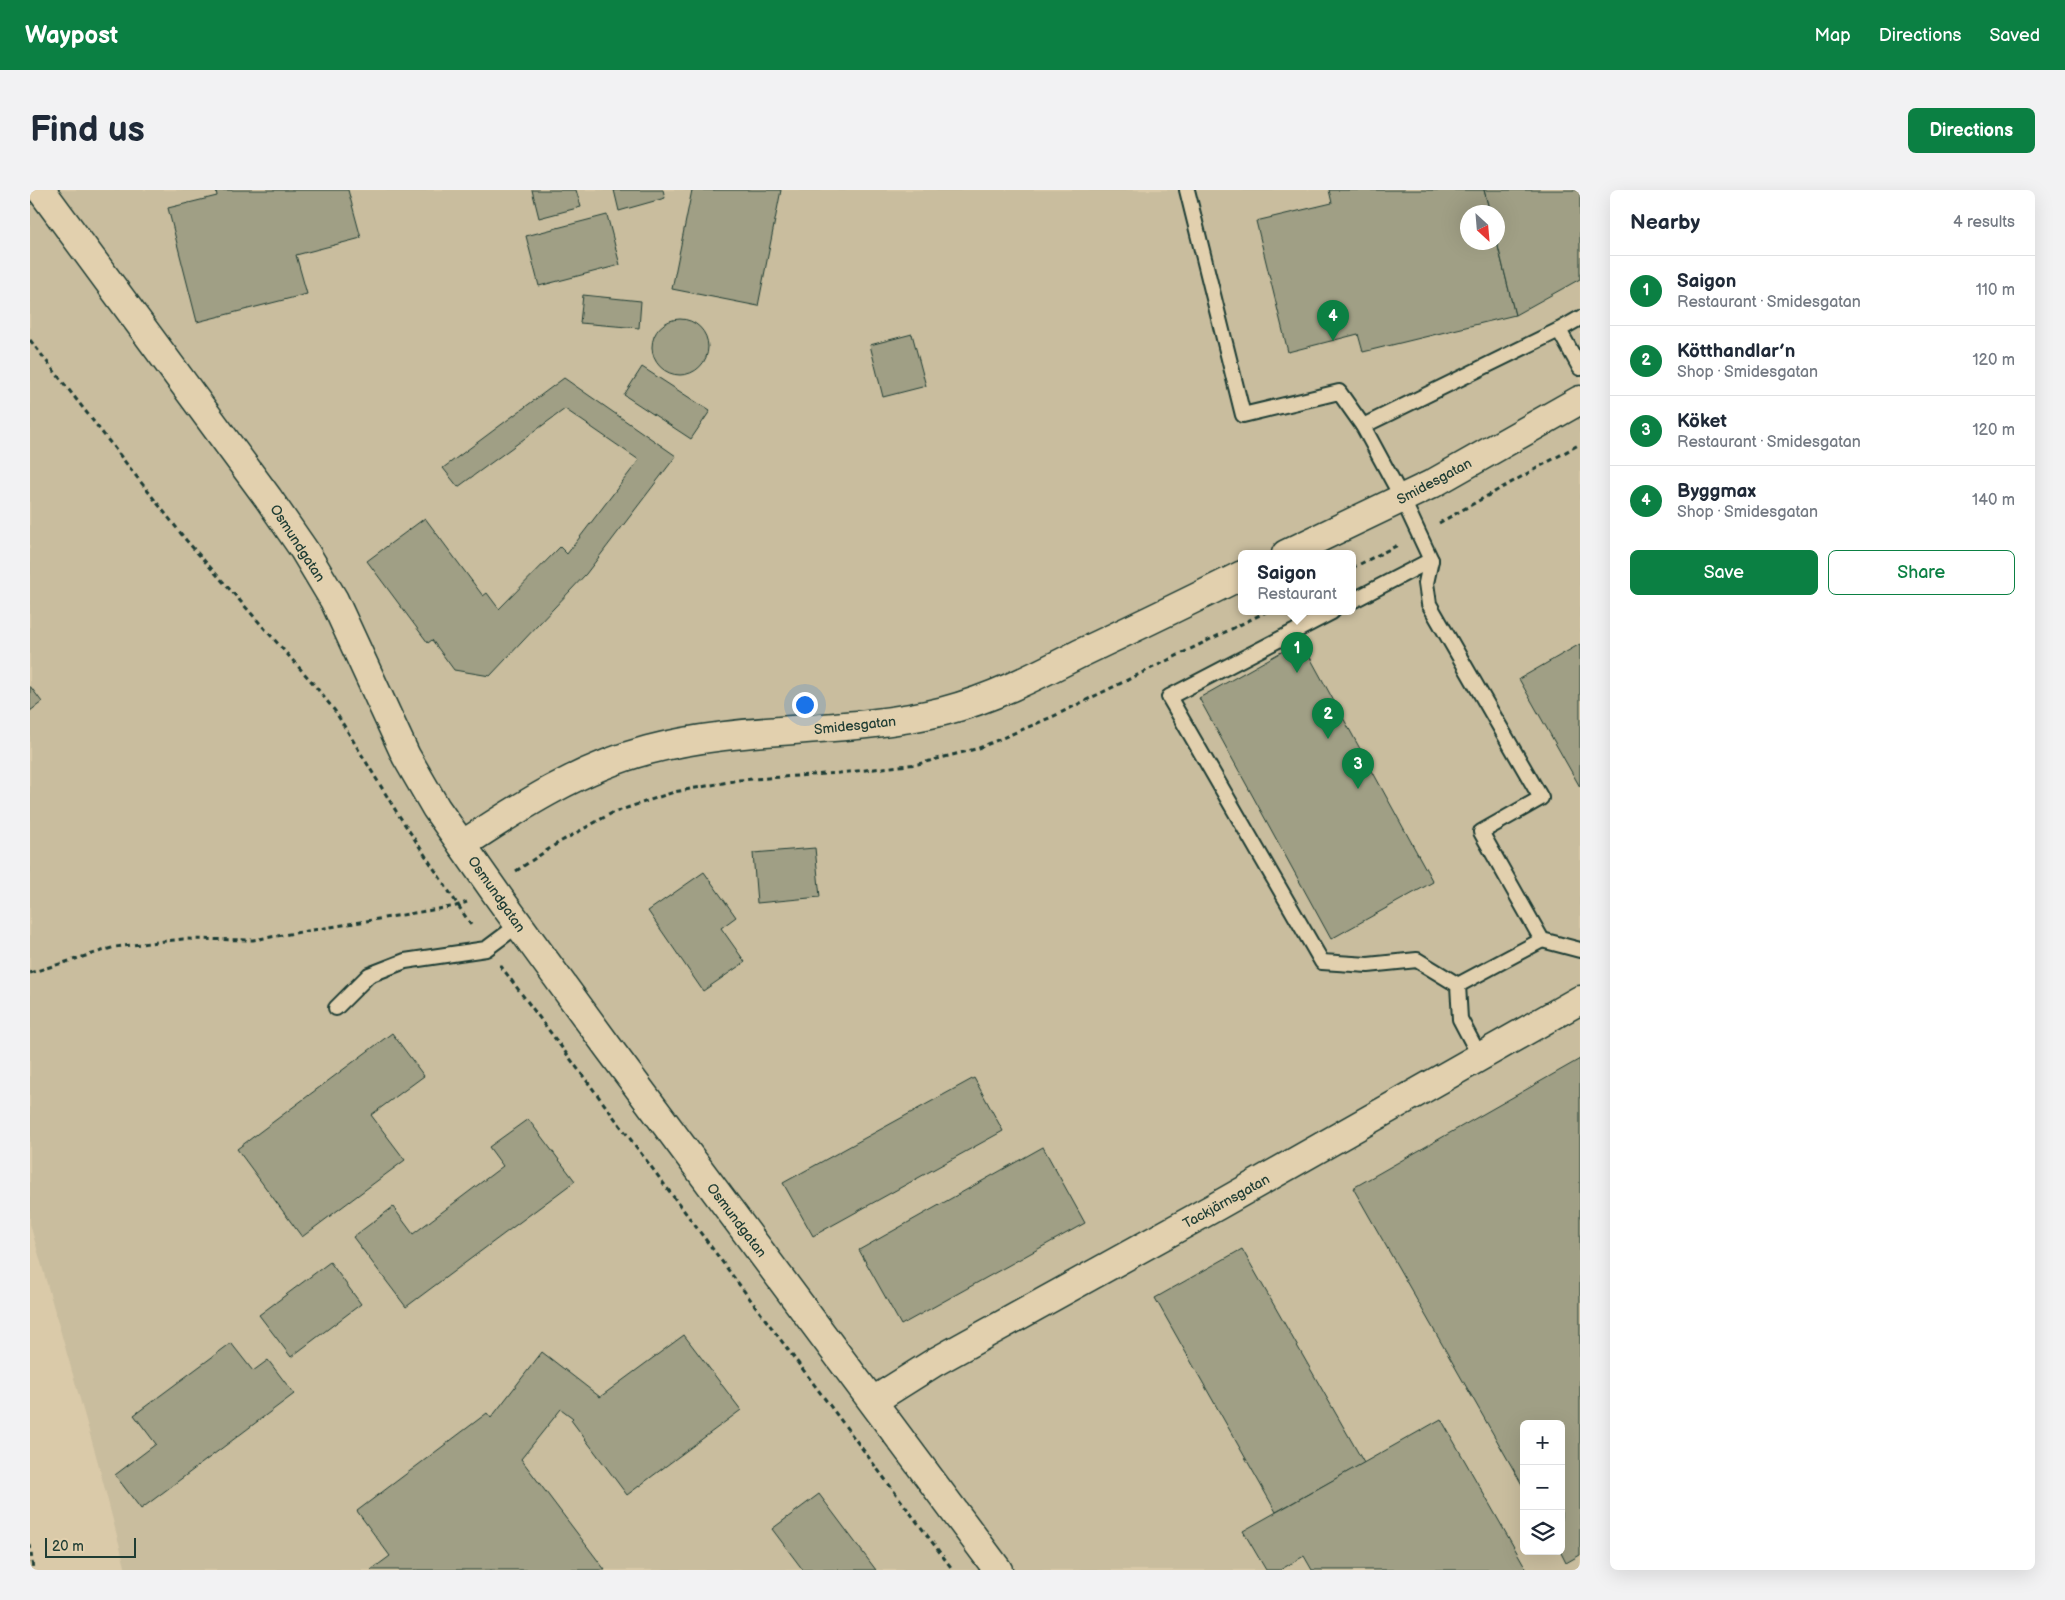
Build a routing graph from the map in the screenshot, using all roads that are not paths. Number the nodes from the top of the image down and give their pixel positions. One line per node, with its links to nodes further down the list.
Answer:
1 (1187, 190): 7 (lane)
2 (52, 193): 14 (street, Osmundgatan)
3 (1580, 318): 4 (lane)
4 (1559, 330): 5 (lane); 7 (lane)
5 (1580, 368)
6 (1580, 400): 8 (street, Smidesgatan)
7 (1363, 426): 8 (lane)
8 (1402, 498): 9 (street, Smidesgatan); 10 (lane)
9 (1294, 550)
10 (1430, 560): 12 (lane); 16 (lane)
11 (1238, 577): 14 (street, Smidesgatan)
12 (1356, 599)
13 (1326, 615): 18 (lane)
14 (462, 845): 15 (street, Osmundgatan)
15 (518, 925): 20 (lane); 22 (street, Osmundgatan)
16 (1542, 940): 17 (lane); 18 (lane)
17 (1580, 950)
18 (1458, 985): 21 (lane)
19 (1580, 1000): 21 (street, Tackjärnsgatan)
20 (336, 1008)
21 (1480, 1057): 22 (street, Tackjärnsgatan)
22 (873, 1401): 23 (street, Osmundgatan)
23 (998, 1570)

